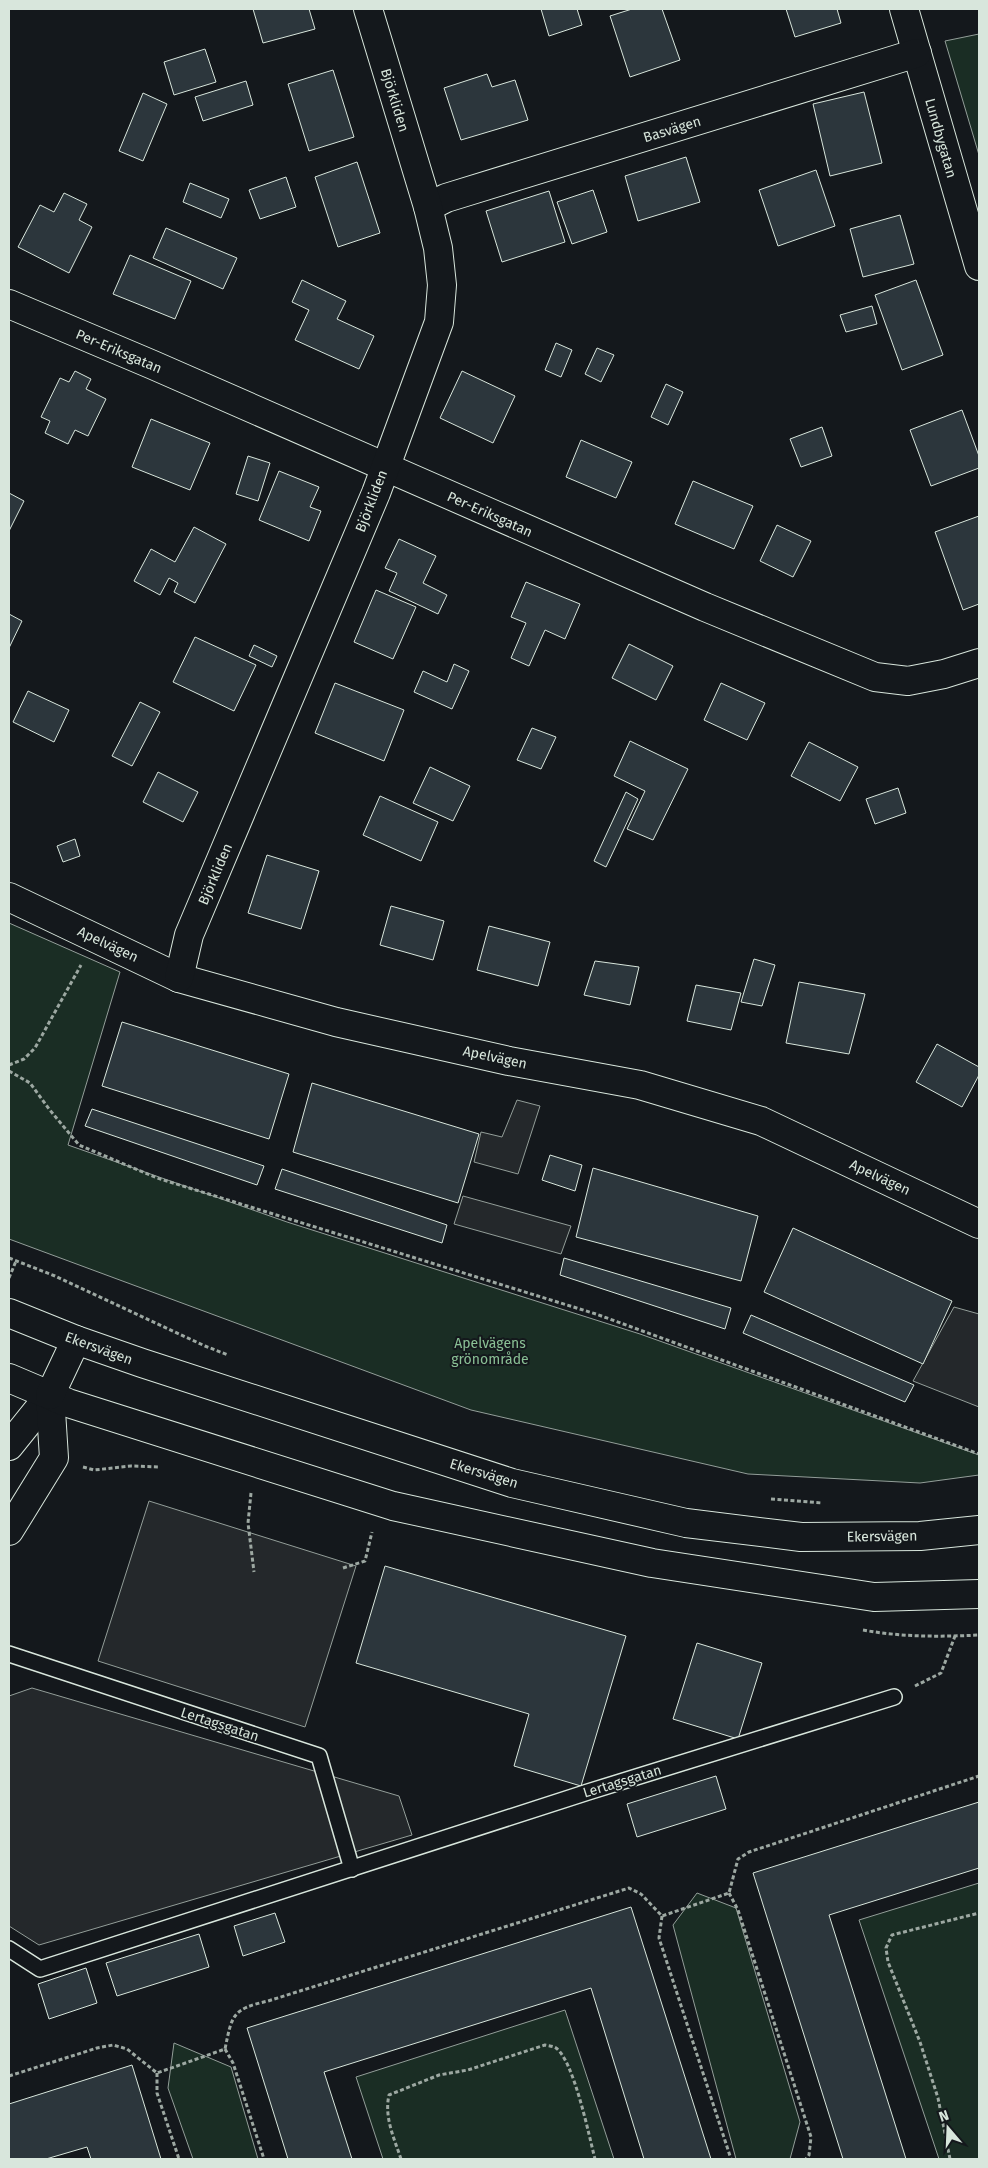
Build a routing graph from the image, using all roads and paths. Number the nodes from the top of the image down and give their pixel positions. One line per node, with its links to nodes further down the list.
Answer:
1 (368, 9): 4 (street, Björkliden)
2 (904, 9): 3 (street, Lundbygatan)
3 (916, 53): 4 (street, Basvägen); 5 (street, Lundbygatan)
4 (428, 207): 7 (street, Björkliden)
5 (979, 266)
6 (9, 304): 7 (street, Per-Eriksgatan)
7 (385, 467): 8 (street, Per-Eriksgatan); 11 (street, Björkliden)
8 (979, 663)
9 (9, 897): 10 (street, Apelvägen)
10 (96, 938): 11 (street, Apelvägen); 12 (path)
11 (179, 978): 14 (street, Apelvägen)
12 (9, 1065)
13 (9, 1071): 24 (path)
14 (979, 1224)
15 (9, 1258): 16 (path)
16 (16, 1261): 17 (path); 20 (path)
17 (9, 1278)
18 (9, 1313): 19 (street, Ekersvägen)
19 (76, 1340): 22 (street); 29 (street, Ekersvägen)
20 (233, 1357)
21 (9, 1378): 22 (street)
22 (50, 1395): 23 (street); 30 (street); 33 (street)
23 (9, 1446)
24 (979, 1454)
25 (251, 1493): 32 (path)
26 (765, 1498): 27 (path)
27 (823, 1503)
28 (372, 1529): 31 (path)
29 (979, 1530)
30 (9, 1531)
31 (343, 1568)
32 (254, 1572)
33 (979, 1594)
34 (883, 1634): 36 (path)
35 (979, 1635): 36 (path)
36 (955, 1636): 38 (path)
37 (9, 1654): 40 (lane, Lertagsgatan)
38 (894, 1696): 40 (lane, Lertagsgatan)
39 (979, 1776): 41 (path)
40 (352, 1869): 44 (lane, Lertagsgatan)
41 (729, 1893): 43 (path); 53 (path)
42 (979, 1913): 54 (path)
43 (662, 1916): 45 (path); 52 (path)
44 (9, 1949)
45 (225, 2049): 46 (path); 49 (path)
46 (157, 2073): 47 (path); 48 (path)
47 (9, 2076)
48 (179, 2159)
49 (264, 2159)
50 (401, 2159): 51 (path)
51 (595, 2159)
52 (730, 2159)
53 (806, 2159)
54 (950, 2159)

